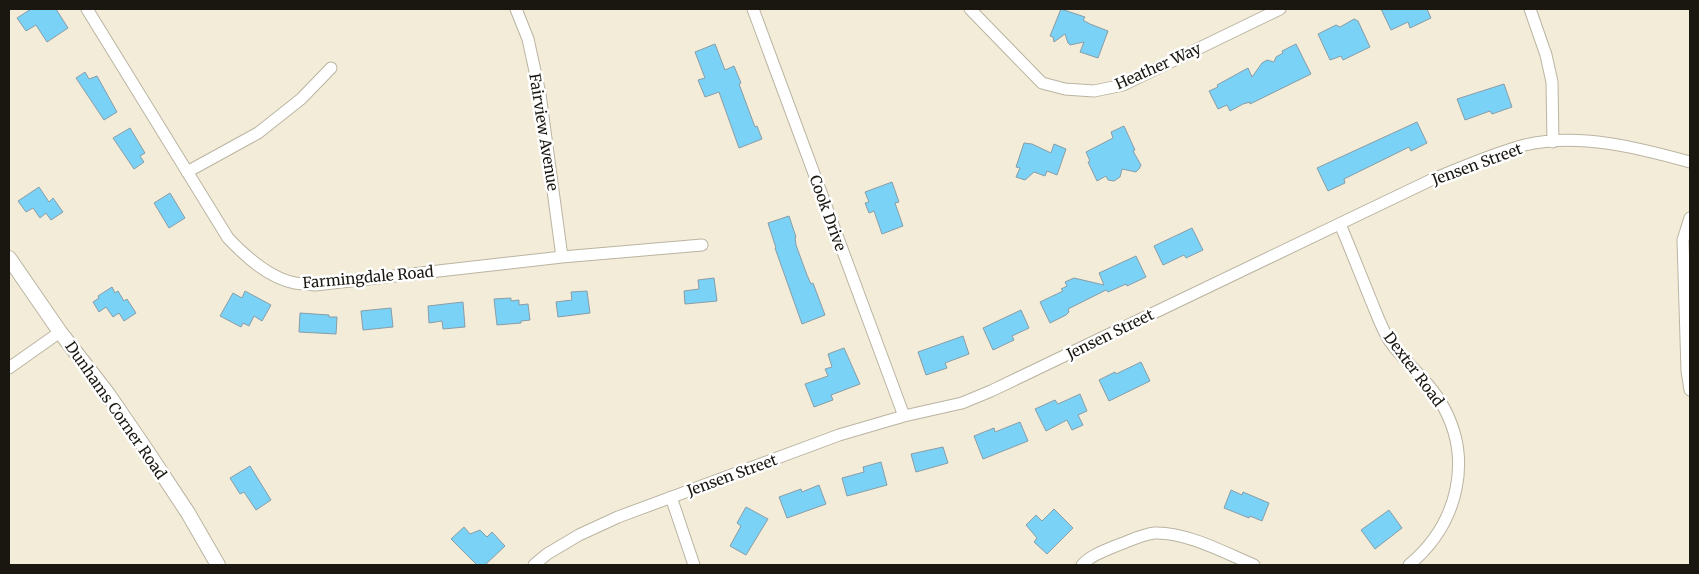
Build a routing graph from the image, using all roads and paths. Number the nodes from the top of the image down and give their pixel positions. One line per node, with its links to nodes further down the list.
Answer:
1 (87, 9): 11 (street, Farmingdale Road)
2 (516, 9): 15 (street, Fairview Avenue)
3 (753, 9): 20 (street, Cook Drive)
4 (970, 9): 7 (street, Heather Way)
5 (1280, 9): 7 (street, Heather Way)
6 (1530, 9): 9 (street)
7 (1266, 12)
8 (331, 68): 11 (street)
9 (1553, 142): 10 (street, Jensen Street); 13 (street, Jensen Street)
10 (1690, 162)
11 (187, 172): 15 (street, Farmingdale Road)
12 (1690, 218): 19 (street)
13 (1340, 224): 20 (street, Jensen Street); 27 (street, Dexter Road)
14 (702, 245): 15 (street, Farmingdale Road)
15 (562, 257)
16 (9, 258): 17 (street, Dunhams Corner Road)
17 (60, 332): 18 (street); 22 (street, Dunhams Corner Road)
18 (9, 368)
19 (1690, 390)
20 (904, 416): 21 (street, Jensen Street)
21 (671, 497): 23 (street, Jensen Street); 24 (street)
22 (218, 565)
23 (534, 565)
24 (694, 565)
25 (1082, 565): 26 (street)
26 (1254, 565)
27 (1409, 565)

